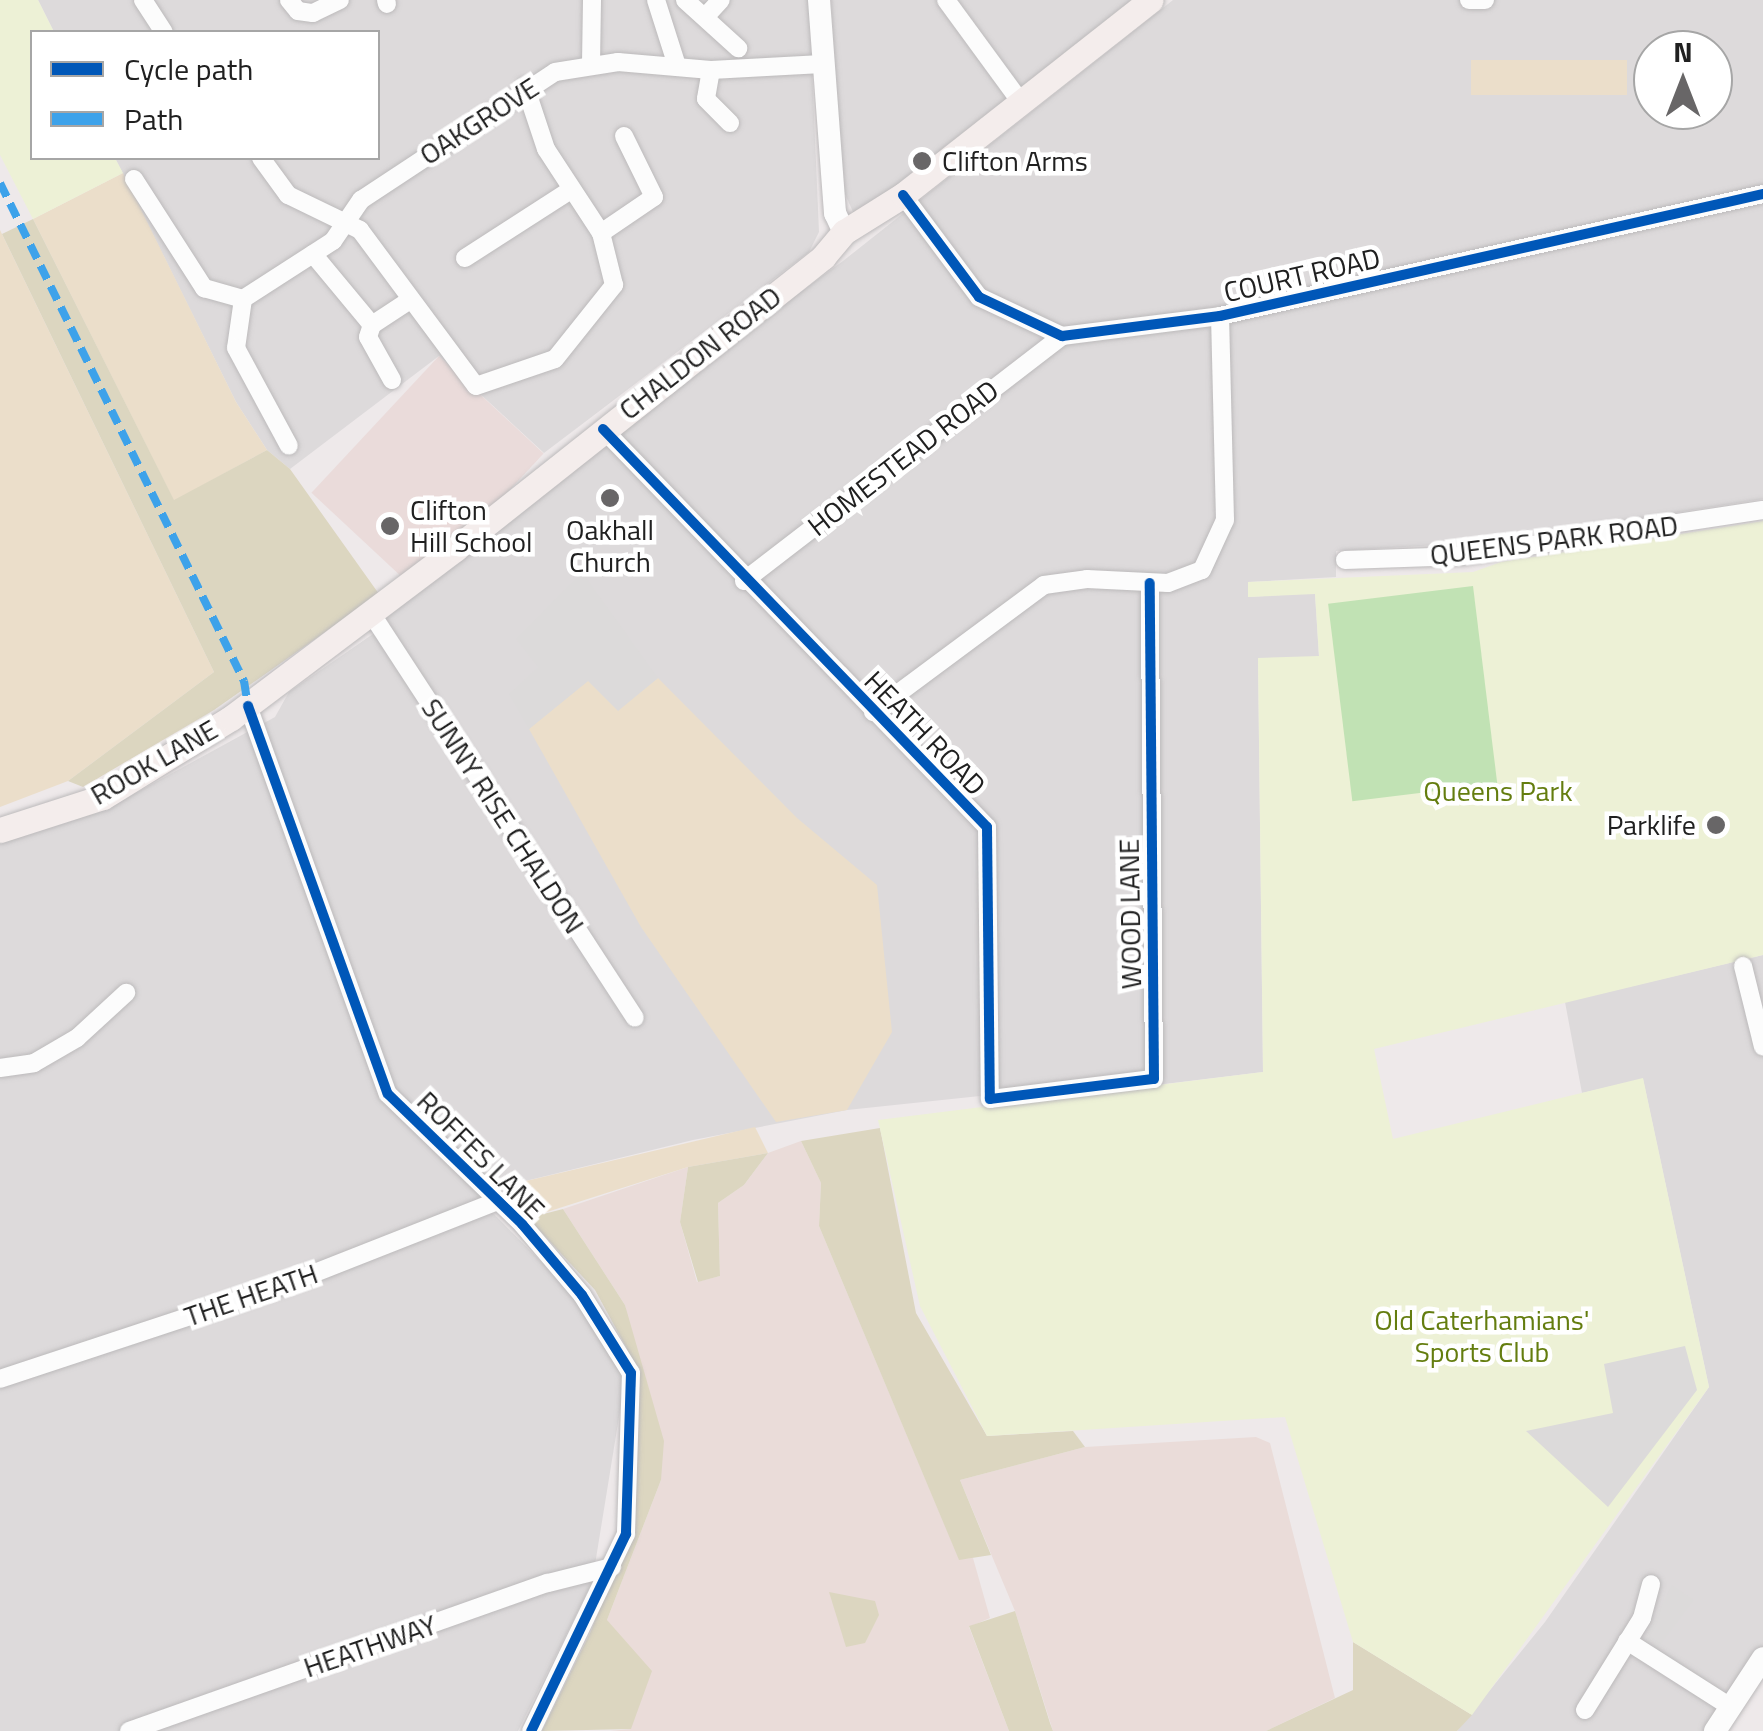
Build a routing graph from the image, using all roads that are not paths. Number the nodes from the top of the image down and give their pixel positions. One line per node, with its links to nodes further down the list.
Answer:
1 (143, 0): 14 (street)
2 (289, 0): 3 (street)
3 (340, 0)
4 (592, 0): 16 (street)
5 (656, 0): 18 (street)
6 (685, 0): 13 (street)
7 (721, 0): 13 (street)
8 (946, 0): 21 (street)
9 (1469, 0): 10 (street)
10 (1485, 0)
11 (824, 4): 17 (street)
12 (1134, 5): 21 (main road, CHALDON ROAD)
13 (705, 17): 15 (street)
14 (163, 30)
15 (738, 48)
16 (591, 64): 18 (street, OAKGROVE); 20 (street, OAKGROVE)
17 (822, 64): 19 (street, OAKGROVE); 30 (street)
18 (677, 66): 19 (street, OAKGROVE)
19 (711, 70): 22 (street)
20 (525, 86): 26 (street); 29 (street, OAKGROVE)
21 (1020, 101): 28 (main road, CHALDON ROAD)
22 (730, 124)
23 (624, 136): 31 (street)
24 (262, 160): 29 (street)
25 (134, 179): 34 (street)
26 (570, 191): 31 (street); 33 (street)
27 (1763, 194): 36 (street, COURT ROAD)
28 (903, 196): 30 (main road, CHALDON ROAD); 38 (street)
29 (348, 223): 32 (street, OAKGROVE); 35 (street)
30 (844, 232): 40 (main road, CHALDON ROAD)
31 (601, 233): 35 (street)
32 (313, 254): 34 (street, OAKGROVE); 37 (street)
33 (466, 258)
34 (243, 299): 41 (street)
35 (410, 300): 37 (street)
36 (1220, 316): 38 (street, COURT ROAD); 45 (street)
37 (372, 325): 39 (street)
38 (1062, 336): 44 (street, HOMESTEAD ROAD)
39 (392, 380)
40 (603, 429): 44 (street, HEATH ROAD); 46 (main road, CHALDON ROAD)
41 (288, 446)
42 (1763, 510): 43 (street, QUEENS PARK ROAD)
43 (1345, 560)
44 (744, 581): 48 (street, HEATH ROAD)
45 (1150, 583): 48 (street); 55 (street, WOOD LANE)
46 (372, 614): 47 (main road, CHALDON ROAD); 52 (street, SUNNY RISE CHALDON)
47 (248, 706): 49 (main road, ROOK LANE); 56 (street, ROFFES LANE)
48 (873, 712): 55 (street, HEATH ROAD)
49 (0, 830)
50 (1743, 966): 53 (street)
51 (126, 993): 54 (street)
52 (635, 1018)
53 (1763, 1047)
54 (0, 1068)
55 (990, 1099)
56 (497, 1200): 57 (street, THE HEATH); 58 (street, ROFFES LANE)
57 (0, 1379)
58 (612, 1567): 64 (street, HEATHWAY); 65 (street, ROFFES LANE)
59 (1651, 1584): 60 (street)
60 (1627, 1641): 62 (street); 63 (street)
61 (1763, 1658): 62 (street)
62 (1730, 1706): 66 (street)
63 (1584, 1710)
64 (129, 1731)
65 (531, 1731)
66 (1714, 1731)

